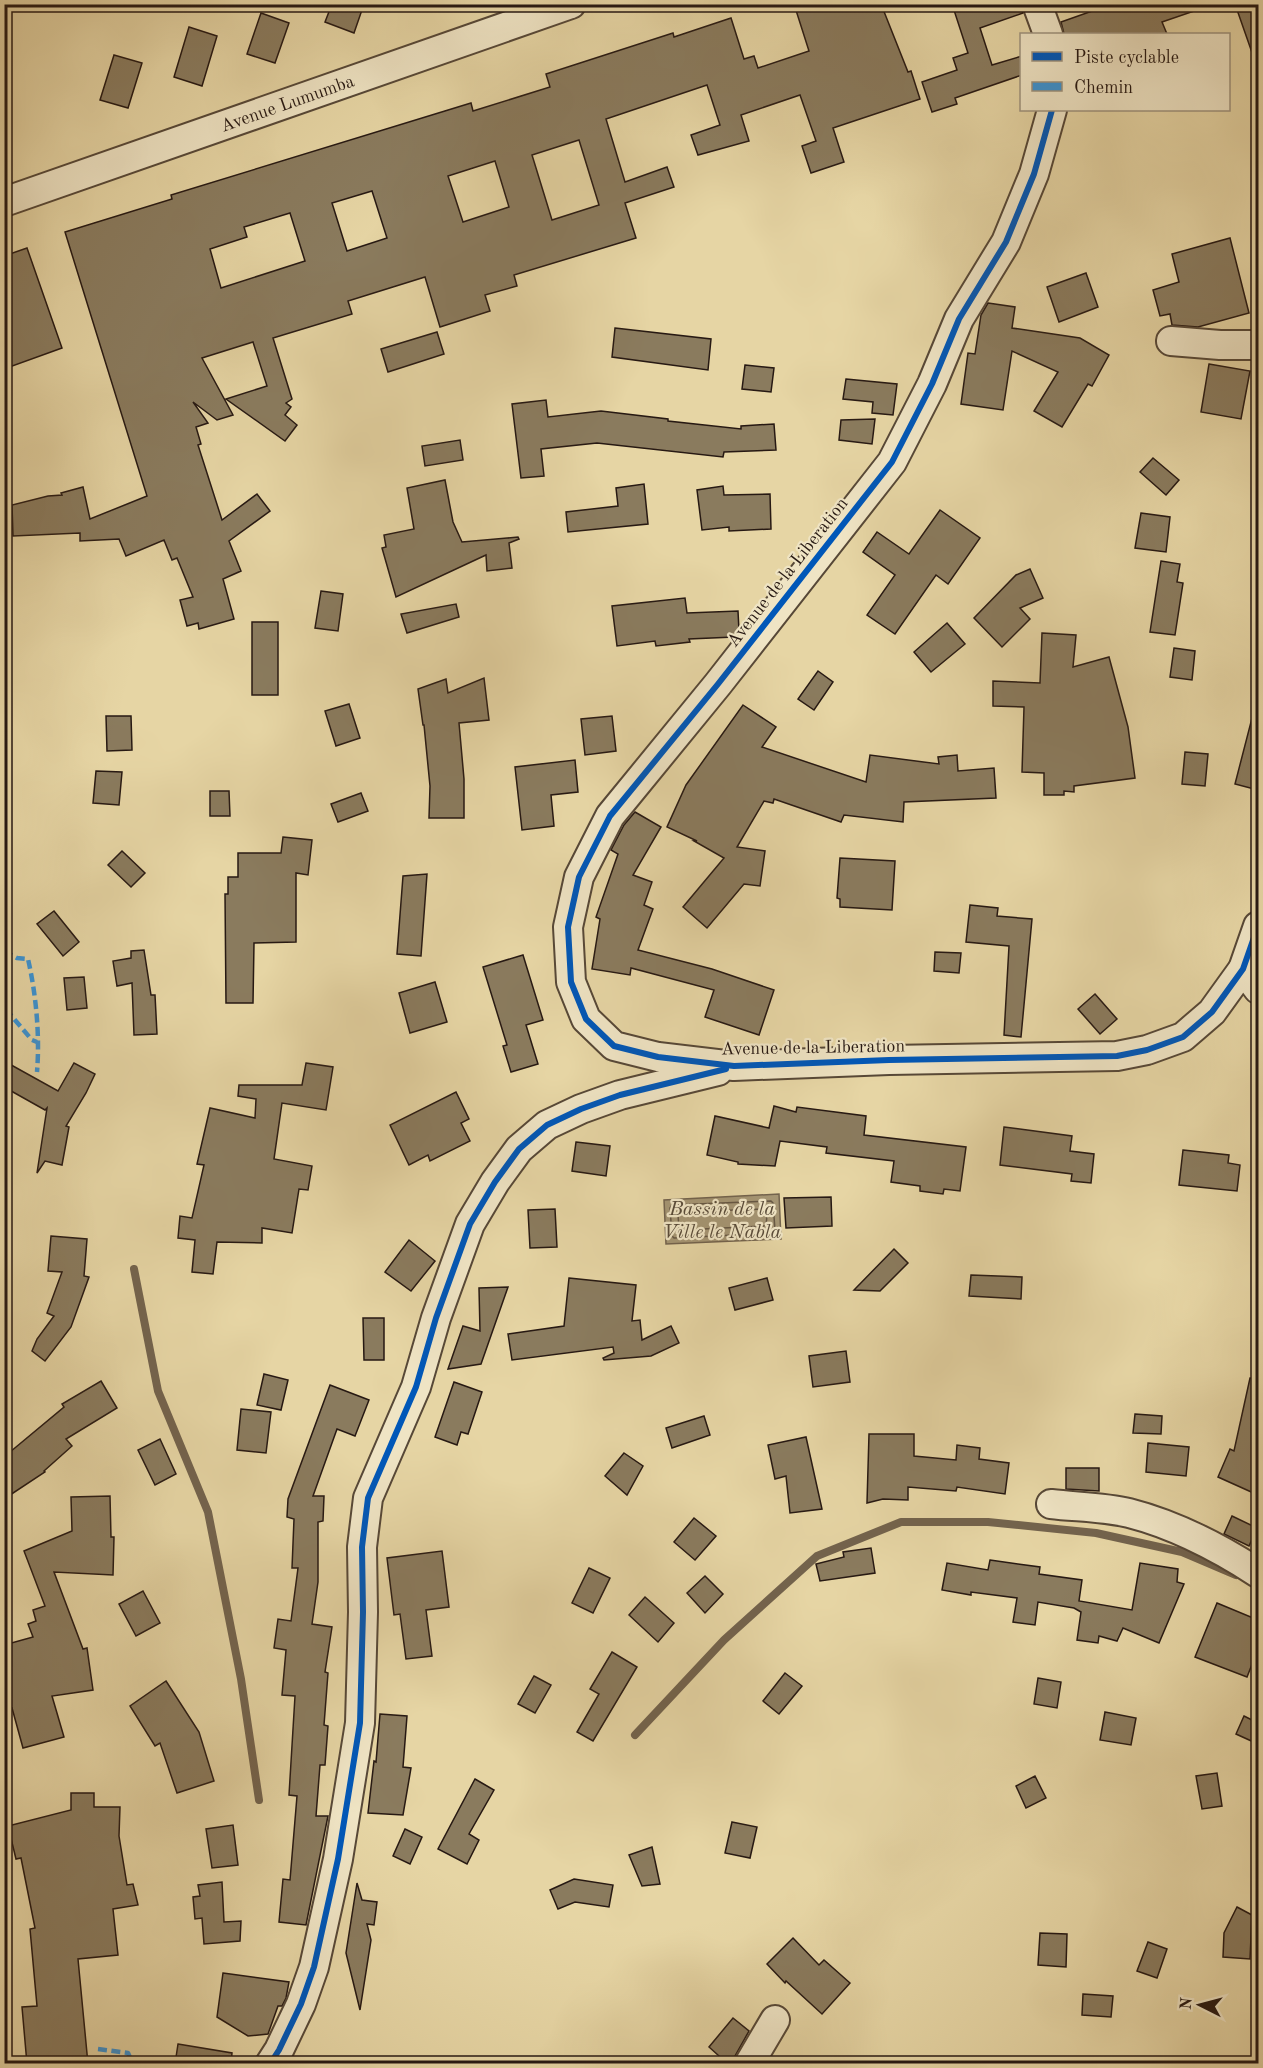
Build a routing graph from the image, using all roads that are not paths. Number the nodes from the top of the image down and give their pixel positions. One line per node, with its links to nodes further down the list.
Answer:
1 (571, 4): 5 (street, Avenue Lumumba)
2 (1037, 4): 3 (street)
3 (1048, 33)
4 (1052, 111): 10 (street, Avenue de la Liberation)
5 (4, 202)
6 (1171, 341): 7 (street)
7 (1258, 345)
8 (1258, 926): 9 (street, Avenue de la Liberation)
9 (1251, 979): 10 (street, Avenue de la Liberation)
10 (734, 1066): 14 (street)
11 (1051, 1504): 12 (street)
12 (1258, 1573)
13 (776, 2019): 15 (street)
14 (270, 2064)
15 (749, 2064)

